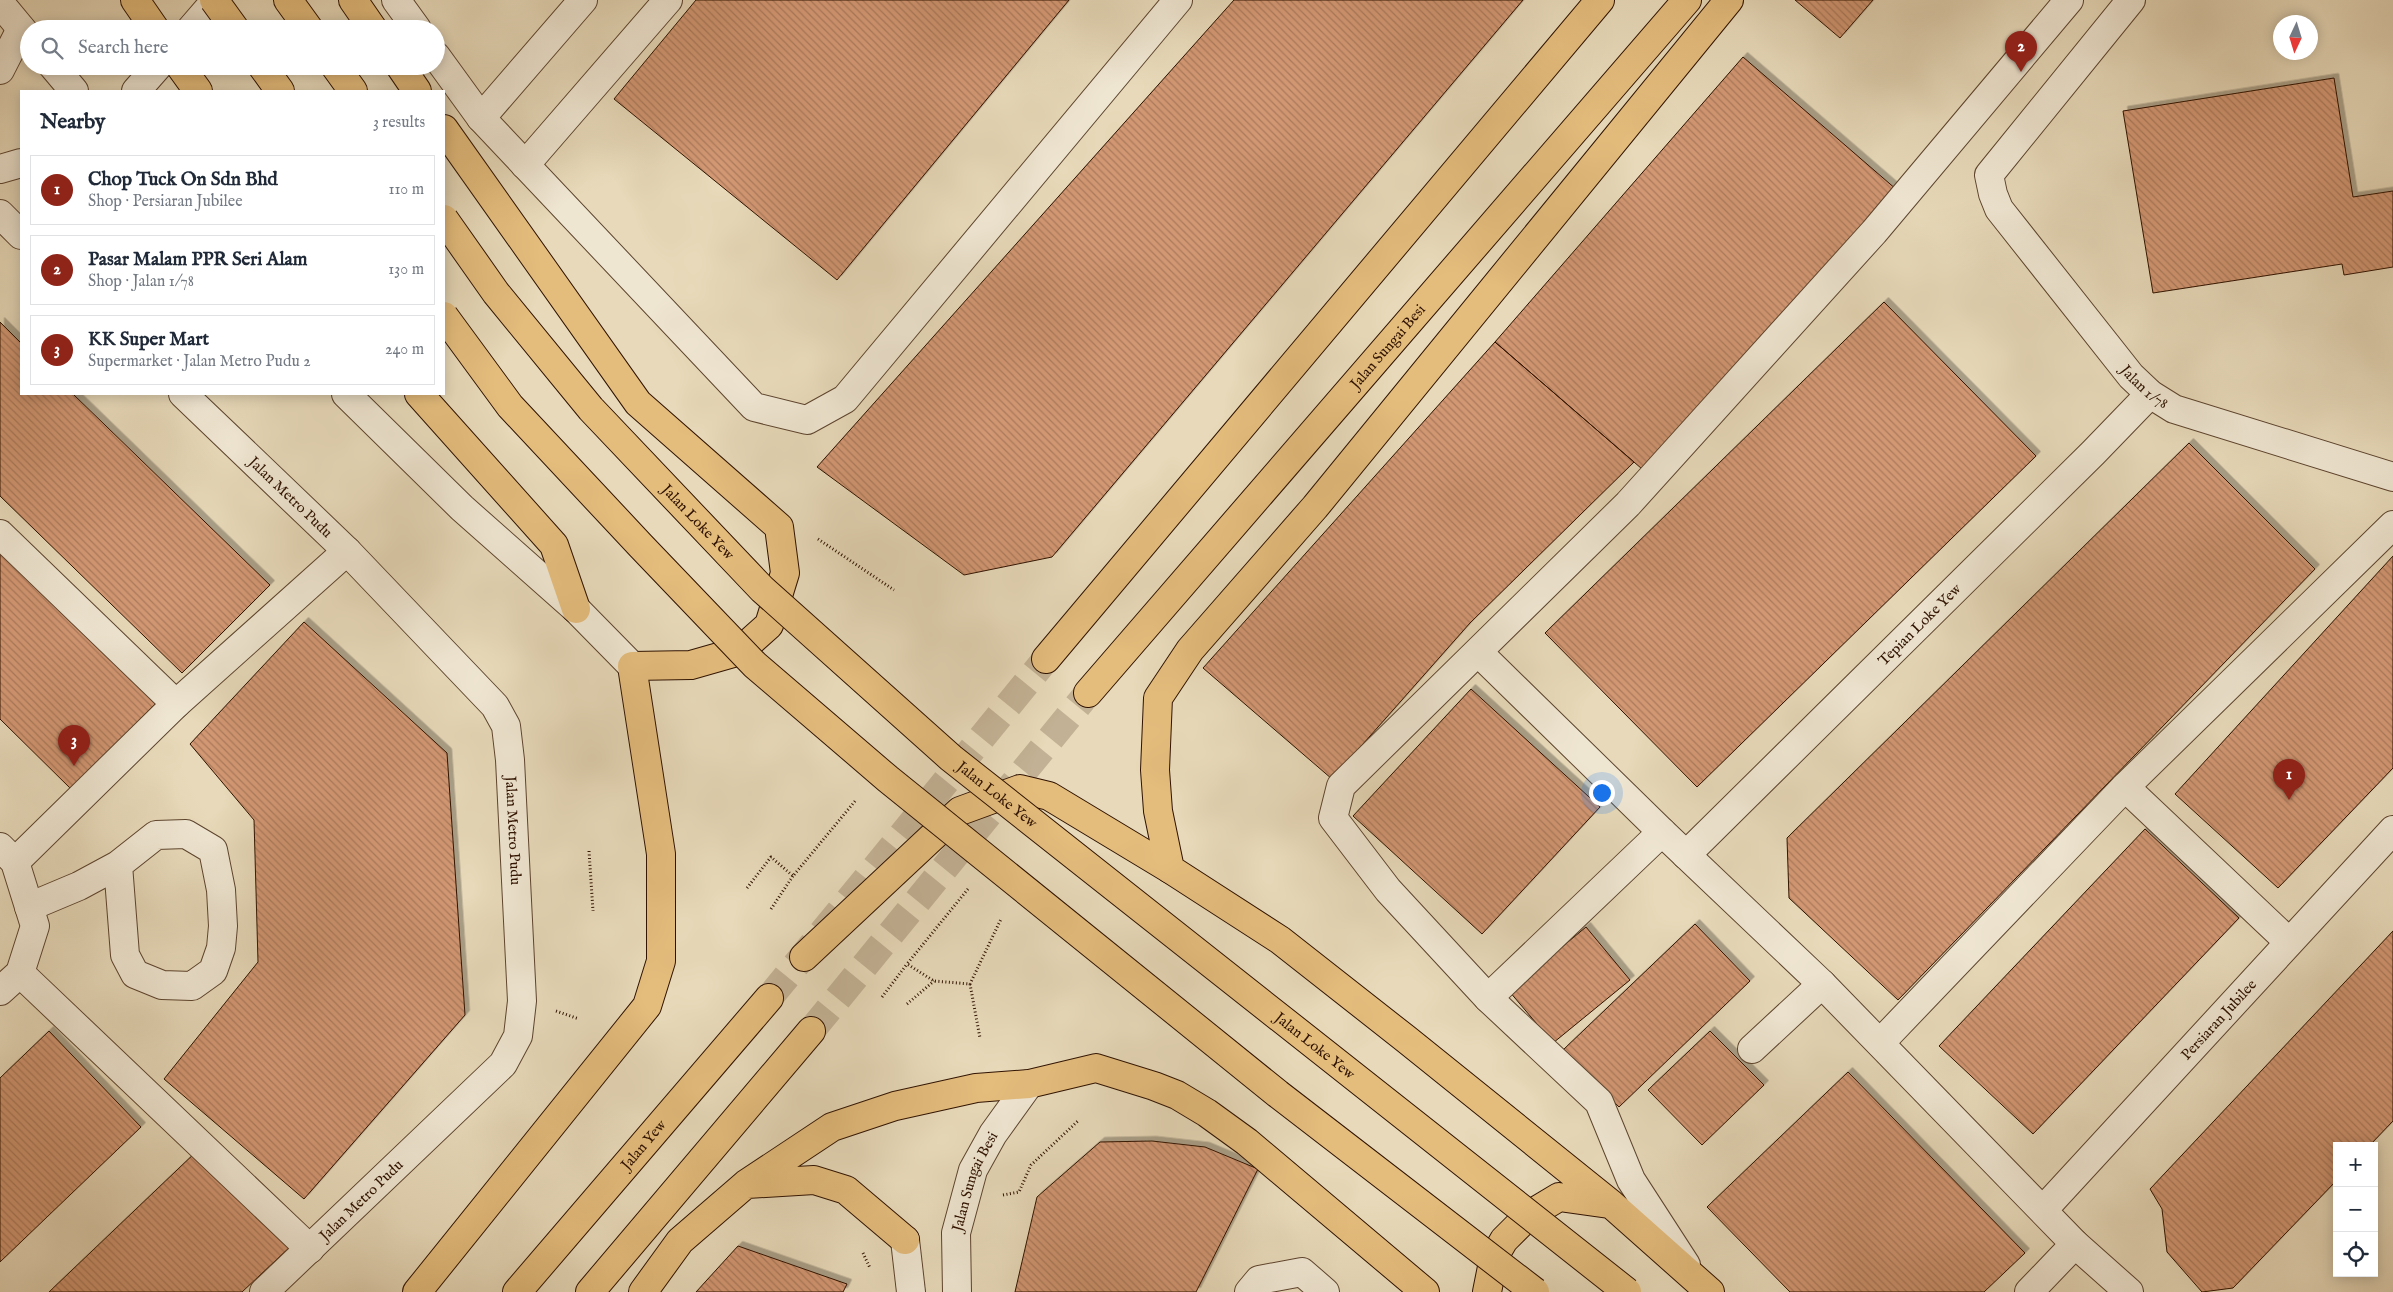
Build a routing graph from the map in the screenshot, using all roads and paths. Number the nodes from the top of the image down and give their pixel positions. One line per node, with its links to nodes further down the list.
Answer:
1 (135, 0): 15 (main road)
2 (215, 0): 16 (street); 17 (main road, bridge)
3 (288, 0): 18 (main road)
4 (353, 0): 19 (main road)
5 (396, 0): 20 (street)
6 (583, 0): 37 (street)
7 (668, 0): 40 (street)
8 (1178, 0): 40 (street)
9 (1600, 0): 56 (main road)
10 (1687, 0): 58 (main road, Jalan Sungai Besi)
11 (1728, 0): 68 (main road)
12 (2069, 0): 55 (street)
13 (2131, 0): 46 (street, Jalan 1/78)
14 (0, 3): 21 (street)
15 (149, 20)
16 (198, 20)
17 (229, 20)
18 (302, 20)
19 (367, 20)
20 (410, 20)
21 (20, 28)
22 (20, 41): 24 (street)
23 (445, 68): 37 (street)
24 (0, 70)
25 (61, 75): 31 (street)
26 (150, 75): 32 (street)
27 (186, 75): 33 (main road)
28 (268, 75): 34 (main road)
29 (341, 75): 35 (main road)
30 (406, 75): 36 (main road)
31 (73, 90)
32 (137, 90)
33 (197, 90)
34 (279, 90)
35 (352, 90)
36 (416, 90)
37 (481, 118): 40 (street)
38 (445, 130): 57 (main road)
39 (20, 163): 41 (street)
40 (525, 165)
41 (0, 169)
42 (0, 214): 44 (street)
43 (445, 219): 114 (main road, Jalan Loke Yew, bridge)
44 (20, 234)
45 (445, 317): 113 (main road, bridge)
46 (2150, 394): 50 (street, Jalan 1/78); 66 (street, Tepian Loke Yew)
47 (184, 395): 53 (street, Jalan Metro Pudu)
48 (347, 395): 54 (street)
49 (420, 395): 54 (main road)
50 (2393, 477)
51 (2393, 525): 60 (street)
52 (0, 534): 59 (street)
53 (347, 551): 59 (street); 100 (street, Jalan Metro Pudu)
54 (576, 609): 57 (street)
55 (1479, 653): 63 (street); 86 (street)
56 (1046, 659)
57 (632, 666): 103 (main road)
58 (1088, 693)
59 (176, 704): 65 (street)
60 (2125, 787): 76 (street); 90 (street)
61 (856, 799): 69 (path)
62 (2393, 830): 76 (street, Persiaran Jubilee)
63 (1662, 832): 66 (street); 86 (street)
64 (589, 851): 74 (path)
65 (7, 854): 72 (street)
66 (1686, 855): 82 (street)
67 (118, 865): 67 (street); 72 (street)
68 (1170, 869): 77 (main road); 96 (main road)
69 (793, 876): 70 (path); 73 (path)
70 (747, 888)
71 (969, 888): 78 (path)
72 (29, 907): 79 (street)
73 (771, 909)
74 (592, 911)
75 (1001, 919): 81 (path)
76 (2288, 942): 97 (street, Persiaran Jubilee)
77 (804, 957)
78 (907, 964): 80 (path); 84 (path)
79 (20, 973): 83 (street); 100 (street)
80 (934, 980): 81 (path); 87 (path)
81 (970, 984): 89 (path)
82 (1822, 984): 90 (street); 91 (street)
83 (0, 991)
84 (882, 997)
85 (769, 998): 104 (main road, Jalan Yew)
86 (1488, 998): 101 (street)
87 (907, 1004)
88 (811, 1031): 105 (main road)
89 (980, 1038)
90 (1880, 1043): 97 (street)
91 (1752, 1049)
92 (1029, 1084): 95 (main road); 108 (street, Jalan Sungai Besi); 111 (main road)
93 (1080, 1120): 94 (path)
94 (1031, 1165)
95 (746, 1184): 98 (main road); 106 (main road)
96 (1611, 1204): 101 (main road); 112 (main road)
97 (2043, 1210): 99 (street)
98 (905, 1240): 107 (street)
99 (2075, 1244): 115 (street); 116 (street)
100 (310, 1249): 102 (street, Jalan Metro Pudu)
101 (1702, 1285)
102 (264, 1292)
103 (417, 1292)
104 (517, 1292)
105 (590, 1292)
106 (643, 1292)
107 (911, 1292)
108 (957, 1292)
109 (1249, 1292): 110 (street)
110 (1325, 1292)
111 (1425, 1292)
112 (1487, 1292)
113 (1535, 1292)
114 (1627, 1292)
115 (2029, 1292)
116 (2129, 1292)

